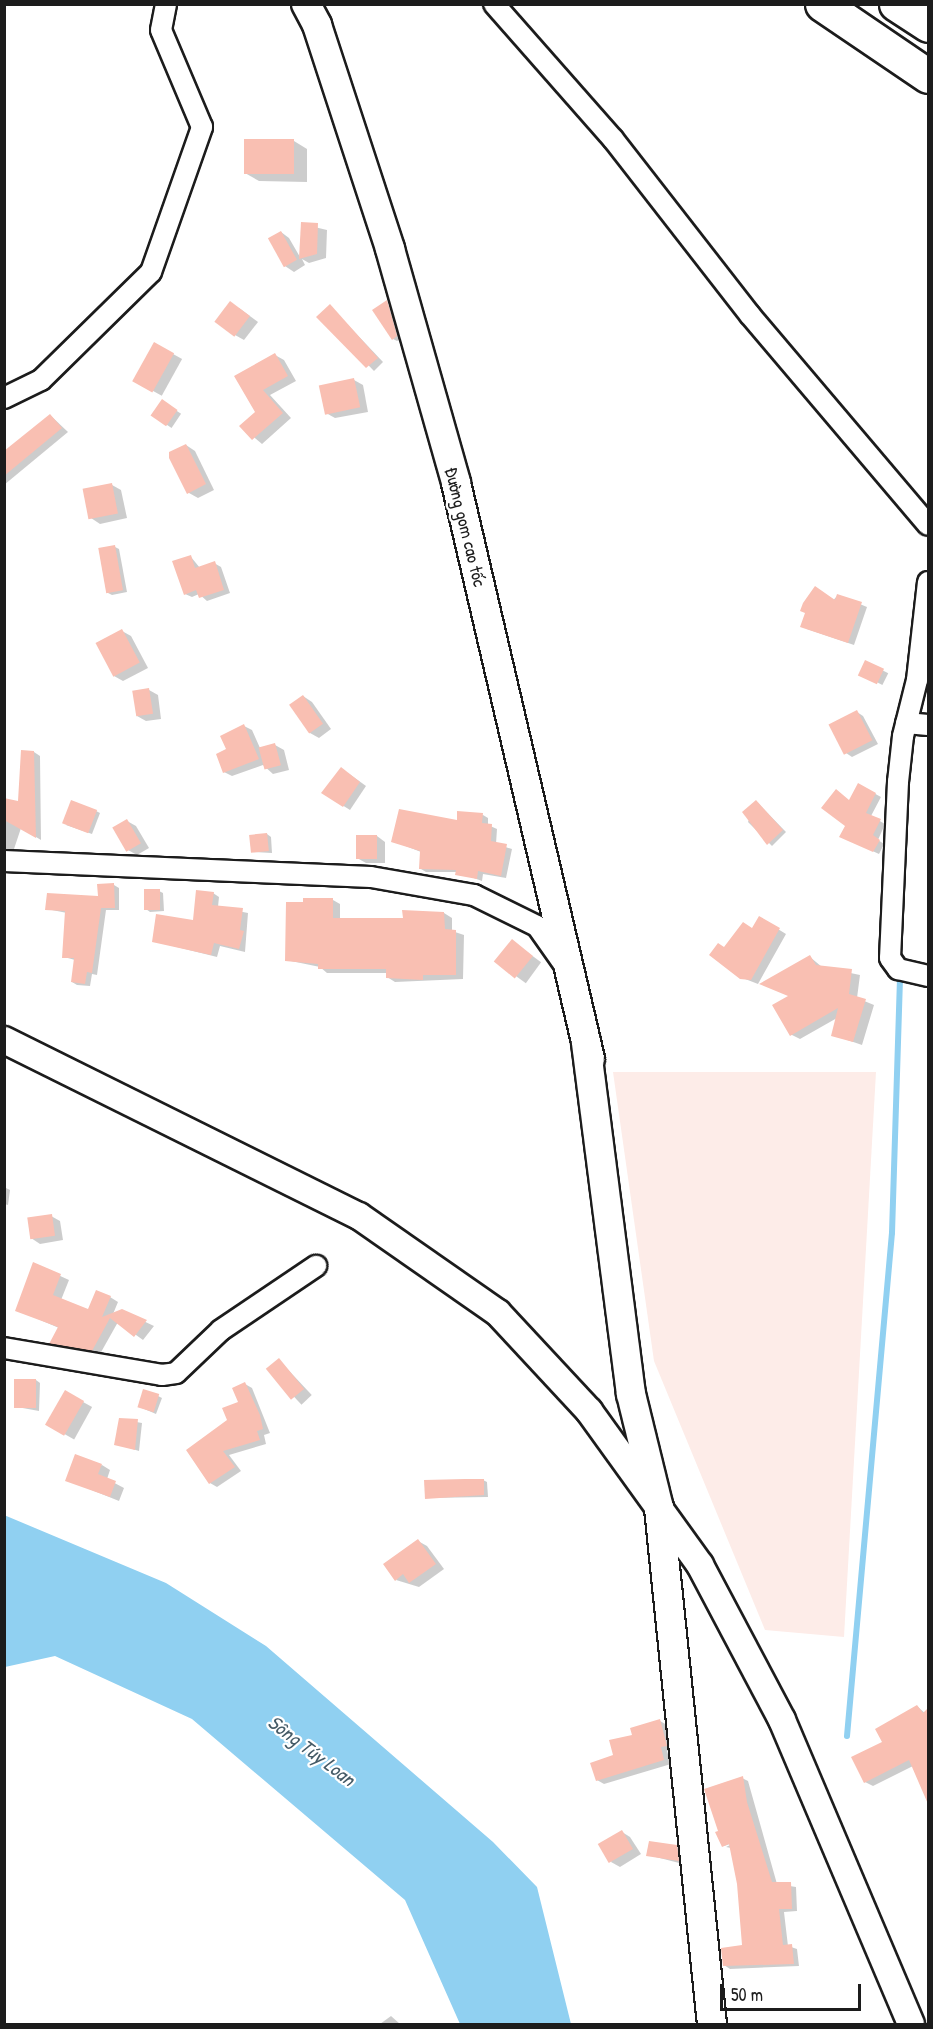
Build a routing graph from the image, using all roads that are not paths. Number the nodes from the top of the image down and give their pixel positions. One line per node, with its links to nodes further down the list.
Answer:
1 (166, 4): 8 (street)
2 (306, 4): 18 (main road, Đường gom cao tốc)
3 (494, 4): 9 (street)
4 (822, 4): 7 (highway)
5 (896, 4): 6 (highway)
6 (928, 25)
7 (928, 76)
8 (4, 398)
9 (928, 525)
10 (928, 582): 11 (street)
11 (924, 660): 12 (street)
12 (906, 723): 13 (street); 16 (street)
13 (928, 725)
14 (4, 861): 15 (street)
15 (568, 970): 18 (main road)
16 (928, 976)
17 (4, 1040): 21 (street)
18 (590, 1059): 21 (main road)
19 (316, 1266): 20 (street)
20 (4, 1348)
21 (659, 1508): 22 (main road); 23 (street)
22 (711, 2025)
23 (911, 2025)

